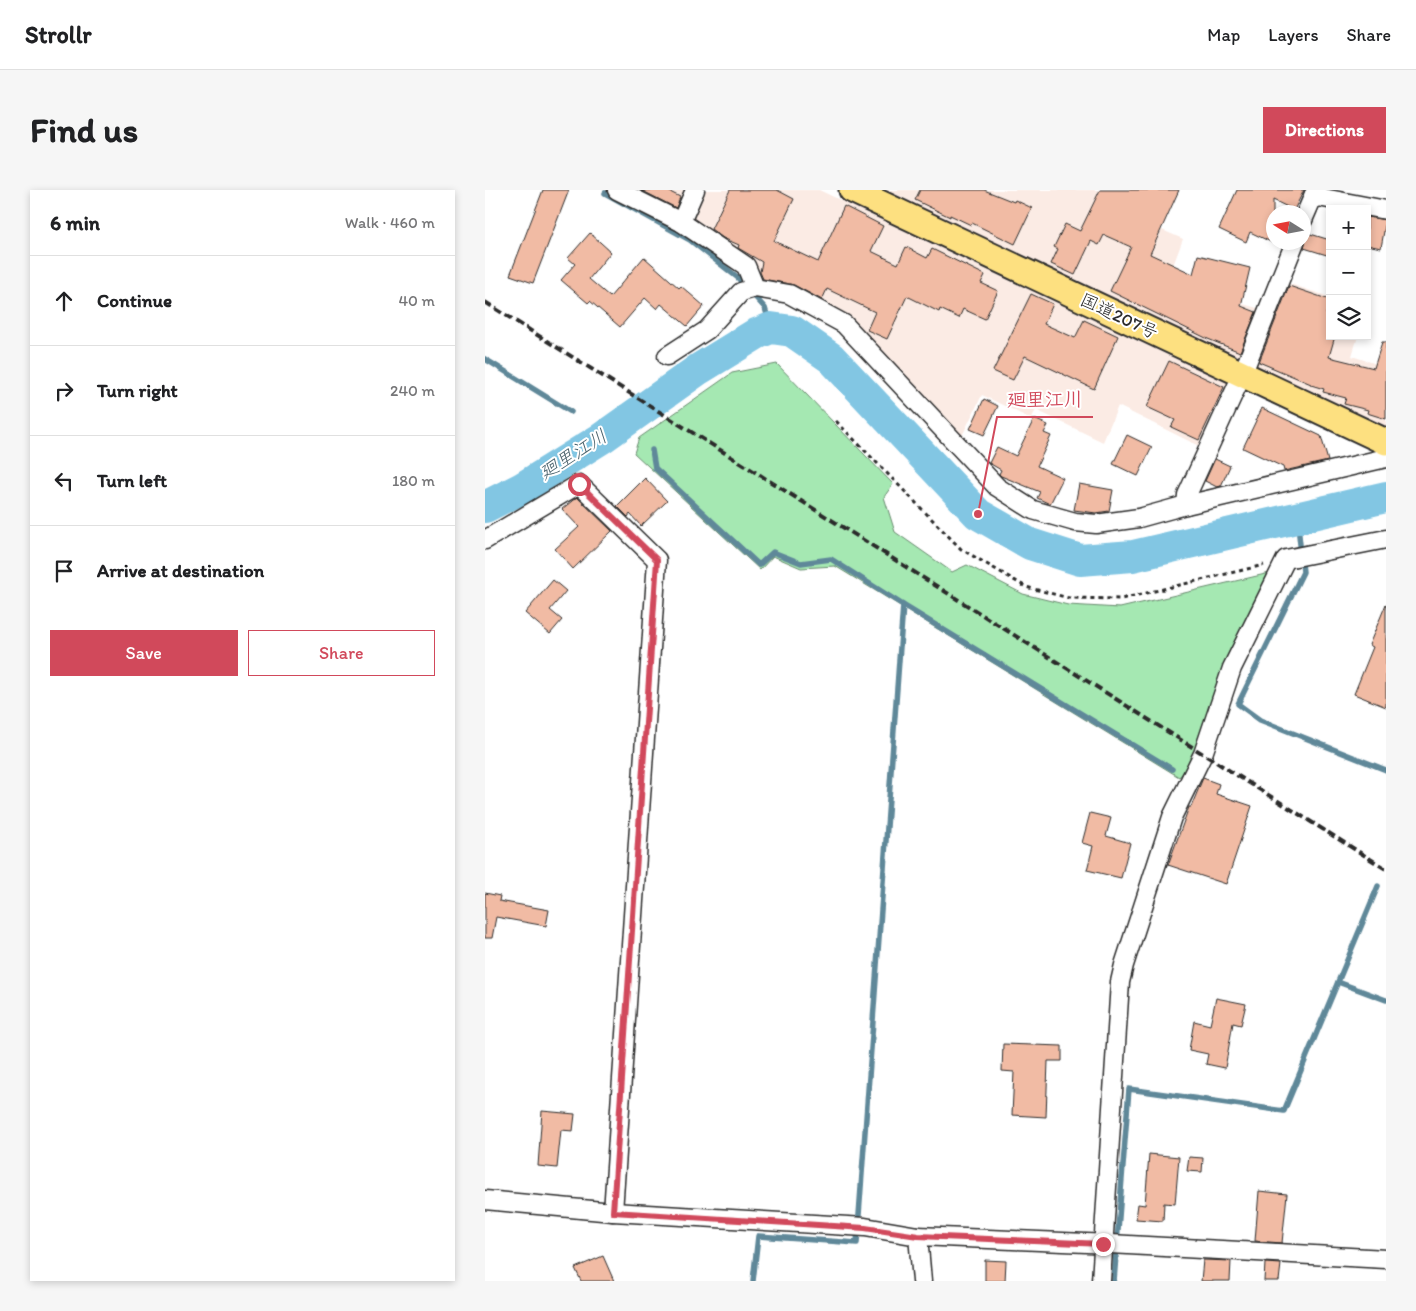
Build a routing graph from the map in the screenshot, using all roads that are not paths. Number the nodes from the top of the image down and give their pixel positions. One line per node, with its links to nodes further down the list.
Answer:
1 (617, 190): 7 (street)
2 (695, 190): 7 (street)
3 (851, 190): 11 (highway, 国道207号)
4 (1315, 193): 5 (street); 6 (street)
5 (1310, 205)
6 (1386, 210)
7 (681, 222): 9 (street)
8 (1292, 250): 11 (street)
9 (748, 290): 10 (street); 14 (street)
10 (667, 356)
11 (1242, 375): 12 (highway, 国道207号); 14 (street)
12 (1386, 442)
13 (1386, 458): 14 (street)
14 (1186, 505)
15 (485, 540): 18 (street)
16 (1386, 540): 20 (street)
17 (485, 1200): 18 (street)
18 (613, 1212): 19 (street)
19 (918, 1236): 20 (street); 22 (street)
20 (1113, 1244): 21 (street); 23 (street)
21 (1386, 1259)
22 (922, 1281)
23 (1101, 1281)

